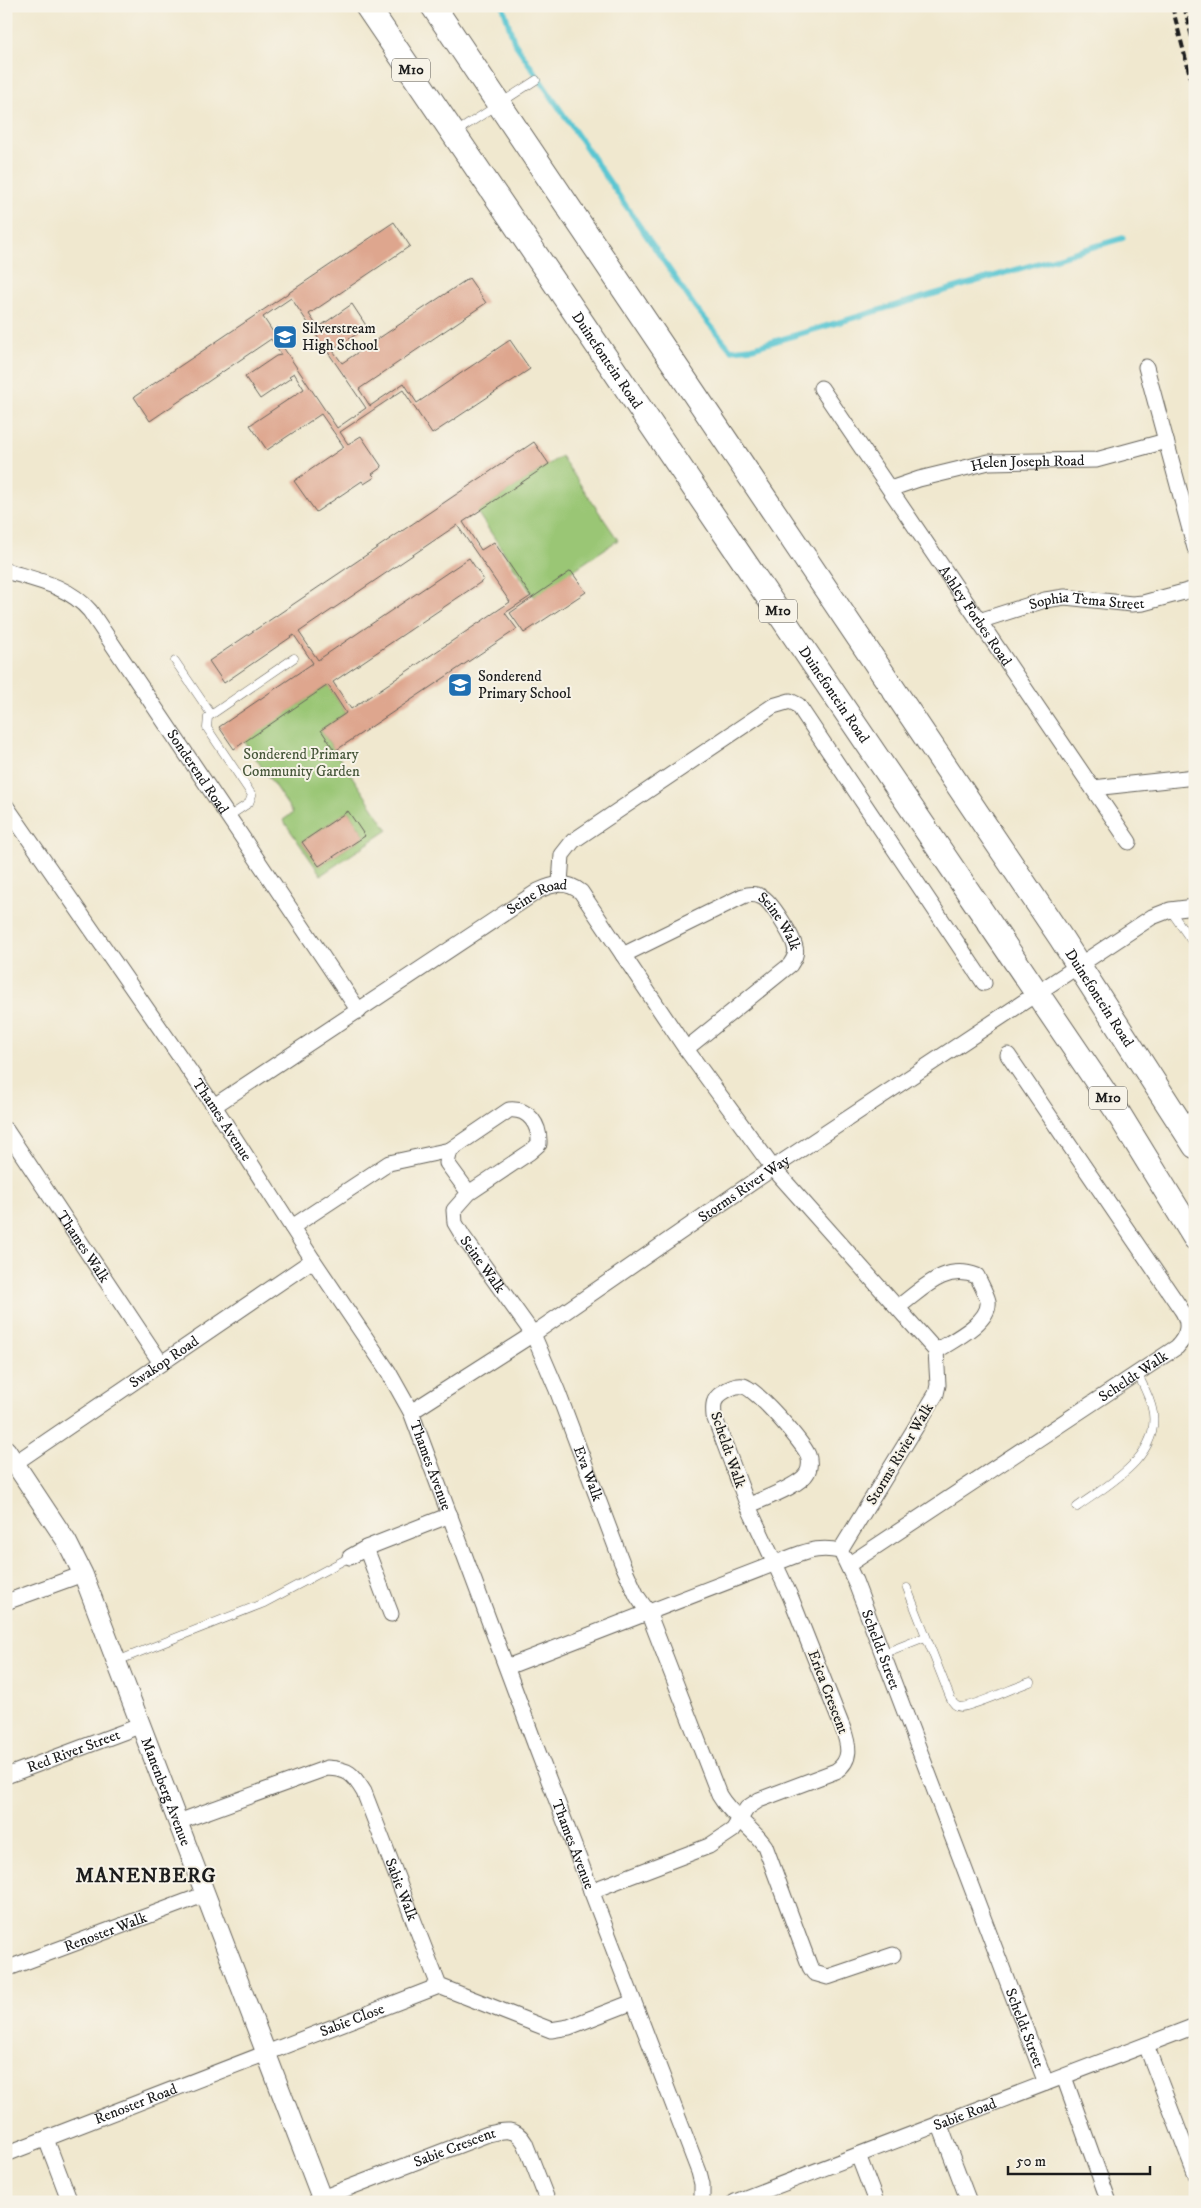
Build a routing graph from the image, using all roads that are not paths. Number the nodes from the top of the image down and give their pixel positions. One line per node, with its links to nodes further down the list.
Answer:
1 (367, 6): 5 (main road, Duinefontein Road / M10)
2 (433, 6): 4 (main road, Duinefontein Road)
3 (536, 80): 4 (lane)
4 (499, 104): 5 (lane); 27 (main road, Duinefontein Road)
5 (454, 134): 29 (main road, Duinefontein Road / M10)
6 (1146, 367): 8 (street)
7 (822, 388): 9 (street, Ashley Forbes Road)
8 (1166, 442): 9 (street, Helen Joseph Road); 10 (street)
9 (890, 489): 13 (street, Ashley Forbes Road)
10 (1195, 548)
11 (6, 571): 20 (street, Sonderend Road)
12 (1195, 589): 13 (street, Sophia Tema Street)
13 (979, 621): 18 (street, Ashley Forbes Road)
14 (294, 658): 16 (lane)
15 (175, 661): 16 (lane)
16 (211, 714): 20 (lane)
17 (1195, 777): 18 (street)
18 (1093, 788): 21 (street, Ashley Forbes Road)
19 (6, 806): 33 (street, Thames Avenue)
20 (228, 817): 30 (street, Sonderend Road)
21 (1129, 842)
22 (560, 883): 26 (street, Seine Road); 28 (street); 30 (street, Seine Road)
23 (1195, 907): 24 (street, Storms River Way)
24 (1170, 910): 25 (lane); 27 (street, Storms River Way)
25 (1195, 946)
26 (623, 955): 31 (street, Seine Road); 31 (street, Seine Walk)
27 (1079, 966): 29 (street, Storms River Way); 35 (main road, Duinefontein Road)
28 (984, 983)
29 (1037, 993): 37 (street, Storms River Way); 40 (main road, Duinefontein Road / M10)
30 (359, 1011): 33 (street, Seine Road)
31 (686, 1049): 37 (street, Seine Road)
32 (1008, 1055): 46 (street, Scheldt Walk)
33 (214, 1106): 39 (street, Thames Avenue)
34 (6, 1130): 45 (street, Thames Walk)
35 (1195, 1146)
36 (450, 1150): 38 (street); 38 (street, Seine Walk); 39 (street)
37 (773, 1168): 42 (street); 43 (street, Storms River Way)
38 (468, 1193): 43 (street, Seine Walk)
39 (292, 1227): 41 (street, Thames Avenue)
40 (1195, 1238)
41 (313, 1260): 45 (street, Swakop Road); 47 (street, Thames Avenue)
42 (898, 1307): 44 (street); 44 (street)
43 (533, 1334): 47 (street, Storms River Way); 60 (street, Eva Walk)
44 (936, 1351): 53 (street, Storms Rivier Walk)
45 (161, 1363): 48 (street, Swakop Road)
46 (1137, 1373): 50 (lane); 56 (street, Scheldt Walk)
47 (412, 1412): 51 (street, Thames Avenue)
48 (11, 1457): 57 (street, Manenberg Avenue)
49 (748, 1506): 49 (street, Scheldt Walk); 55 (street, Scheldt Walk)
50 (1077, 1507)
51 (450, 1515): 52 (street); 65 (street, Thames Avenue)
52 (366, 1548): 54 (street); 61 (street)
53 (840, 1551): 55 (street); 56 (street, Scheldt Street)
54 (350, 1557): 64 (lane)
55 (775, 1563): 60 (street); 69 (street, Erica Crescent)
56 (848, 1565): 63 (street, Scheldt Street)
57 (84, 1574): 59 (street); 64 (street, Manenberg Avenue)
58 (907, 1588): 62 (lane)
59 (6, 1602)
60 (648, 1612): 65 (street); 69 (street)
61 (391, 1614)
62 (925, 1637): 63 (lane); 66 (lane)
63 (882, 1654): 81 (street, Scheldt Street)
64 (117, 1661): 67 (street, Manenberg Avenue)
65 (507, 1667): 71 (street, Thames Avenue)
66 (1030, 1682)
67 (142, 1725): 68 (street, Red River Street); 70 (street, Manenberg Avenue)
68 (6, 1776)
69 (739, 1820): 71 (street); 73 (street)
70 (178, 1822): 72 (street, Manenberg Avenue); 75 (street, Sabie Walk)
71 (591, 1891): 76 (street, Thames Avenue)
72 (206, 1894): 74 (street, Renoster Walk); 79 (street, Manenberg Avenue)
73 (893, 1955)
74 (6, 1969)
75 (439, 1986): 76 (street); 79 (street, Sabie Close)
76 (634, 2002): 90 (street, Thames Avenue)
77 (1195, 2026): 78 (street, Sabie Road)
78 (1146, 2045): 80 (street, Sabie Road); 86 (street)
79 (266, 2054): 83 (street, Renoster Road); 87 (street, Manenberg Avenue)
80 (1064, 2077): 81 (street, Sabie Road); 94 (street)
81 (1046, 2083): 82 (street, Sabie Road)
82 (939, 2123): 85 (street, Sabie Road); 93 (street)
83 (46, 2139): 84 (street, Renoster Road); 88 (street)
84 (6, 2154)
85 (858, 2154): 91 (street, Sabie Road); 92 (street)
86 (1195, 2173)
87 (322, 2200): 89 (street, Sabie Crescent)
88 (70, 2202)
89 (548, 2202)
90 (702, 2202)
91 (735, 2202)
92 (876, 2202)
93 (969, 2202)
94 (1109, 2202)

